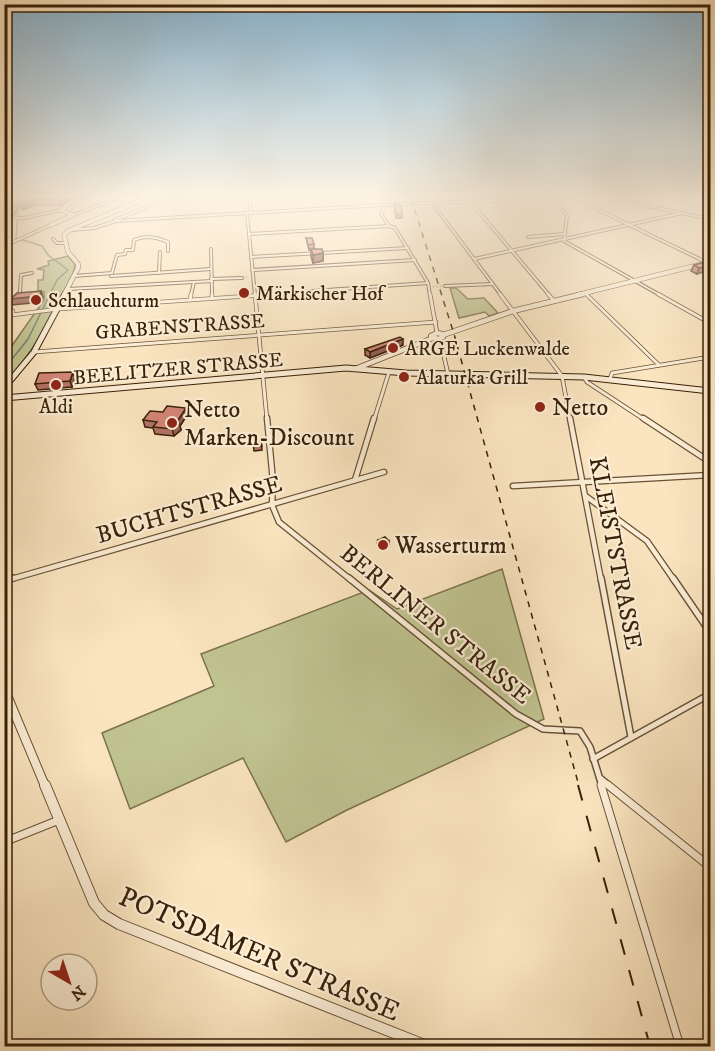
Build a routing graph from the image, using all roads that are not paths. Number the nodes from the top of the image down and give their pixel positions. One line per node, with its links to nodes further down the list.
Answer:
1 (67, 247): 23 (main road)
2 (133, 247): 23 (street)
3 (168, 247): 12 (street)
4 (250, 247): 15 (street)
5 (465, 247): 16 (street)
6 (508, 247): 14 (street)
7 (535, 247): 14 (street)
8 (575, 247): 28 (street)
9 (675, 247): 18 (street)
10 (408, 248): 15 (street); 17 (street)
11 (211, 249): 19 (street)
12 (168, 251)
13 (160, 252): 22 (street)
14 (512, 252): 16 (street); 37 (street)
15 (251, 257): 20 (street)
16 (474, 259): 30 (street)
17 (415, 260): 20 (street); 29 (street)
18 (709, 263): 28 (street)
19 (211, 269): 22 (street); 26 (street)
20 (252, 270): 34 (street)
21 (32, 273): 40 (street)
22 (159, 273): 24 (street)
23 (74, 276): 32 (main road)
24 (111, 276)
25 (242, 278): 26 (street)
26 (212, 280): 27 (street); 35 (street)
27 (194, 282): 32 (street); 36 (street)
28 (637, 282): 33 (street); 43 (street)
29 (428, 283): 34 (street); 42 (street)
30 (493, 284): 31 (street); 39 (street)
31 (445, 286)
32 (68, 289): 38 (main road)
33 (585, 294): 37 (street); 49 (street)
34 (256, 295): 35 (street); 45 (street)
35 (212, 298): 36 (street)
36 (190, 300): 38 (street)
37 (554, 301): 39 (street)
38 (58, 309): 40 (street); 47 (main road)
39 (513, 311): 46 (street); 54 (street)
40 (12, 315): 41 (street)
41 (4, 316)
42 (436, 322): 44 (street); 45 (street, GRABENSTRASSE)
43 (711, 323)
44 (437, 333): 46 (street)
45 (259, 335): 47 (street, GRABENSTRASSE); 53 (street)
46 (439, 337): 50 (street); 52 (street)
47 (34, 352): 57 (main road)
48 (711, 357): 49 (street)
49 (659, 366): 56 (street)
50 (355, 369): 51 (main road, BEELITZER STRASSE); 53 (main road, BEELITZER STRASSE)
51 (389, 372): 52 (main road, BEELITZER STRASSE); 63 (street)
52 (448, 374): 54 (main road, BEELITZER STRASSE)
53 (262, 375): 59 (main road, BEELITZER STRASSE); 67 (street)
54 (562, 376): 55 (main road, BEELITZER STRASSE); 64 (street, KLEISTSTRASSE)
55 (584, 377): 56 (main road, BEELITZER STRASSE); 60 (street)
56 (610, 379): 58 (main road, BEELITZER STRASSE)
57 (4, 388)
58 (711, 391)
59 (4, 398)
60 (711, 462)
61 (384, 472): 63 (street, BUCHTSTRASSE)
62 (711, 476): 64 (street)
63 (355, 480): 67 (street, BUCHTSTRASSE)
64 (584, 481): 65 (street); 66 (street, KLEISTSTRASSE)
65 (513, 486)
66 (587, 497): 69 (street); 72 (street, KLEISTSTRASSE)
67 (272, 505): 68 (street, BUCHTSTRASSE); 73 (street, BERLINER STRASSE)
68 (4, 581)
69 (711, 632)
70 (4, 688): 75 (street, POTSDAMER STRASSE)
71 (711, 694): 72 (street)
72 (632, 737): 73 (street)
73 (593, 759): 74 (street)
74 (599, 777): 77 (street); 79 (street)
75 (59, 820): 76 (street); 78 (street, POTSDAMER STRASSE)
76 (4, 842)
77 (711, 867)
78 (427, 1047)
79 (680, 1047)

